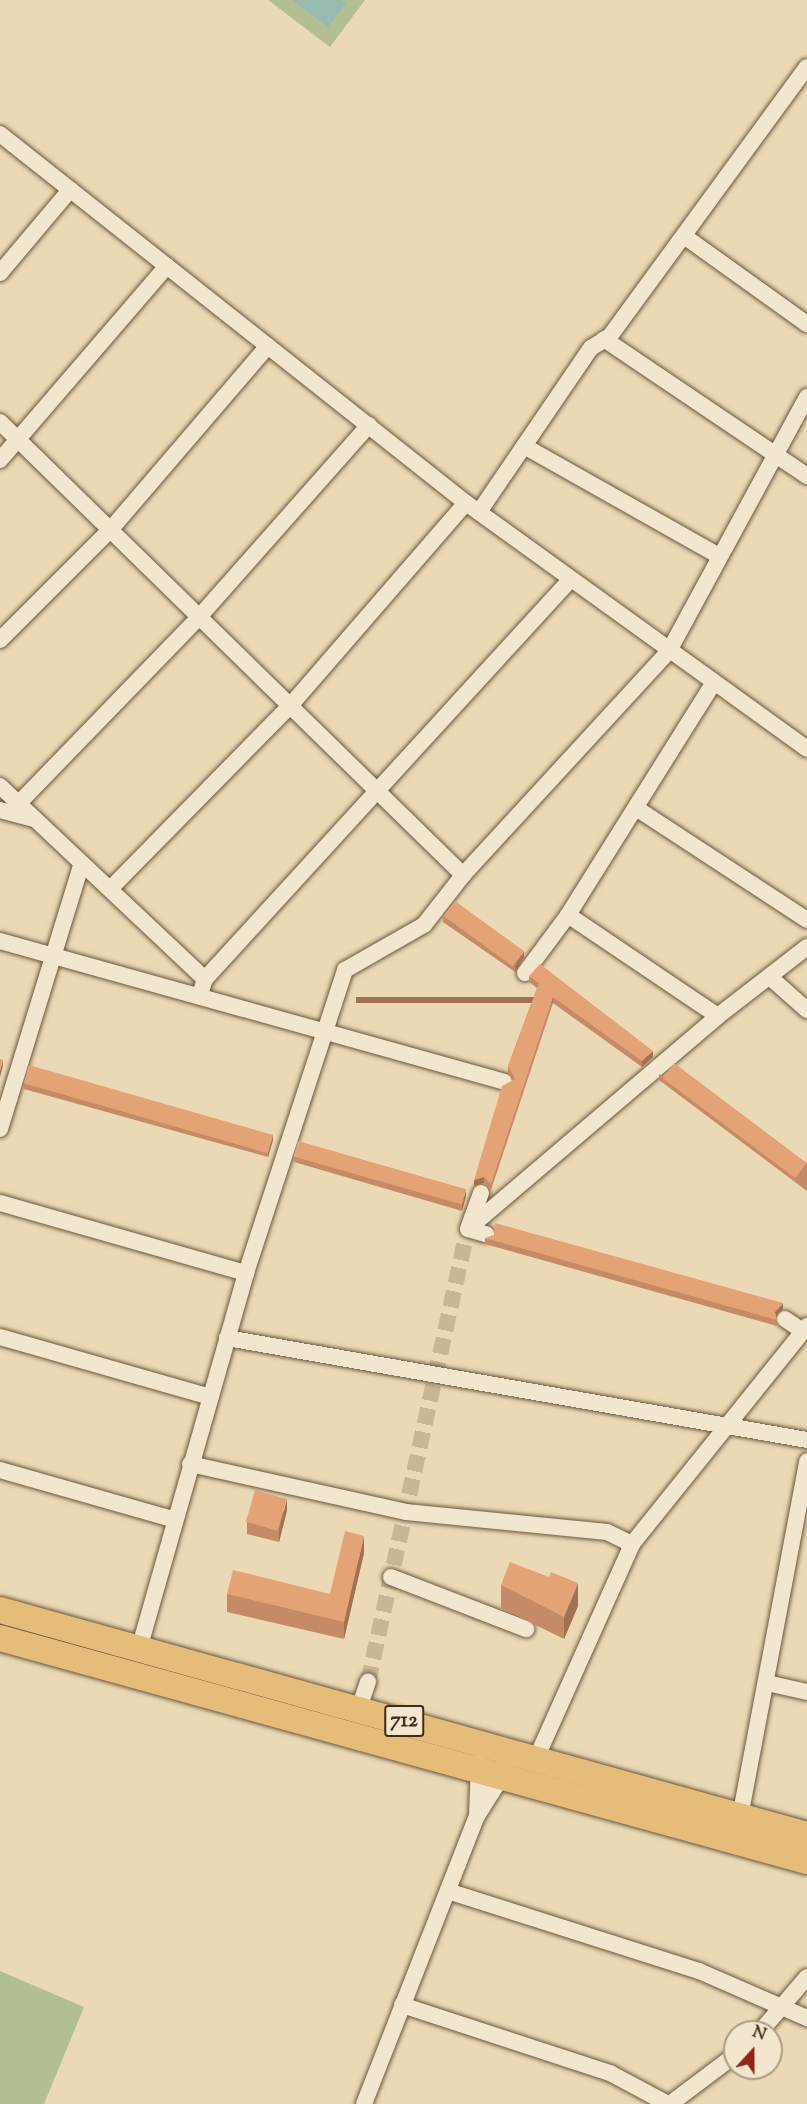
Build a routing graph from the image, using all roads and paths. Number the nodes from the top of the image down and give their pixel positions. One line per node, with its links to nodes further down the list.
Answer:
1 (807, 67): 4 (street)
2 (0, 134): 3 (street)
3 (70, 190): 5 (street); 6 (street)
4 (684, 236): 7 (street); 8 (street)
5 (167, 266): 9 (street); 13 (street)
6 (0, 273)
7 (804, 317)
8 (604, 339): 14 (street); 15 (street)
9 (268, 346): 12 (street); 19 (street)
10 (807, 397): 15 (street)
11 (0, 422): 13 (street)
12 (369, 425): 18 (street); 22 (street)
13 (18, 441): 16 (street); 19 (street)
14 (524, 446): 18 (street); 20 (street)
15 (777, 450): 17 (street); 20 (street)
16 (0, 460)
17 (807, 476)
18 (472, 508): 21 (street); 26 (street)
19 (111, 529): 22 (street); 23 (street)
20 (720, 556): 24 (street)
21 (570, 580): 24 (street); 29 (street)
22 (200, 616): 26 (street); 30 (street)
23 (0, 639)
24 (669, 651): 25 (street); 35 (street)
25 (712, 686): 27 (street); 31 (street)
26 (289, 707): 29 (street); 36 (street)
27 (807, 749)
28 (0, 786): 30 (street)
29 (378, 796): 35 (street); 44 (street)
30 (19, 803): 33 (street)
31 (636, 808): 37 (street); 38 (street)
32 (0, 810): 33 (street)
33 (36, 820): 34 (street)
34 (82, 863): 36 (street); 41 (street)
35 (462, 875): 47 (street)
36 (110, 889): 44 (street)
37 (568, 915): 42 (street); 46 (street)
38 (807, 920)
39 (0, 941): 41 (street)
40 (807, 948): 43 (street)
41 (52, 956): 44 (street); 48 (street)
42 (525, 973)
43 (772, 979): 45 (street); 46 (street)
44 (203, 987): 47 (street)
45 (807, 1010)
46 (718, 1016): 53 (street)
47 (322, 1030): 49 (street); 55 (street)
48 (14, 1079): 50 (street)
49 (505, 1082)
50 (0, 1129)
51 (473, 1202): 53 (street)
52 (0, 1203): 55 (street)
53 (467, 1234): 54 (street)
54 (486, 1234)
55 (246, 1273): 59 (street)
56 (785, 1319): 57 (street)
57 (805, 1329): 61 (street)
58 (0, 1337): 60 (street)
59 (227, 1338): 60 (street); 61 (street)
60 (211, 1396): 64 (street)
61 (727, 1424): 62 (street); 67 (street)
62 (807, 1440)
63 (807, 1461): 74 (street)
64 (190, 1464): 66 (street); 67 (street)
65 (0, 1470): 66 (street)
66 (172, 1519): 72 (street)
67 (632, 1544): 79 (street)
68 (391, 1577): 70 (street)
69 (0, 1610): 72 (main road, 712)
70 (526, 1629)
71 (0, 1638): 80 (main road, 712)
72 (139, 1649): 76 (main road, 712)
73 (368, 1682): 76 (street)
74 (767, 1683): 75 (street); 83 (street)
75 (807, 1692)
76 (359, 1708): 77 (main road, 712)
77 (485, 1745): 78 (main road, 712); 80 (street)
78 (509, 1752): 79 (main road, 712); 81 (street)
79 (536, 1759): 83 (main road, 712)
80 (477, 1771): 81 (main road, 712); 82 (street)
81 (501, 1778): 82 (street); 85 (main road, 712)
82 (477, 1816): 86 (street)
83 (740, 1817): 84 (main road, 712)
84 (807, 1835)
85 (807, 1861)
86 (451, 1892): 88 (street); 89 (street)
87 (807, 1977): 89 (street)
88 (402, 2005): 93 (street); 94 (street)
89 (784, 2010): 90 (street); 91 (street)
90 (807, 2018)
91 (773, 2020)
92 (723, 2064): 94 (street)
93 (364, 2104)
94 (669, 2104)

